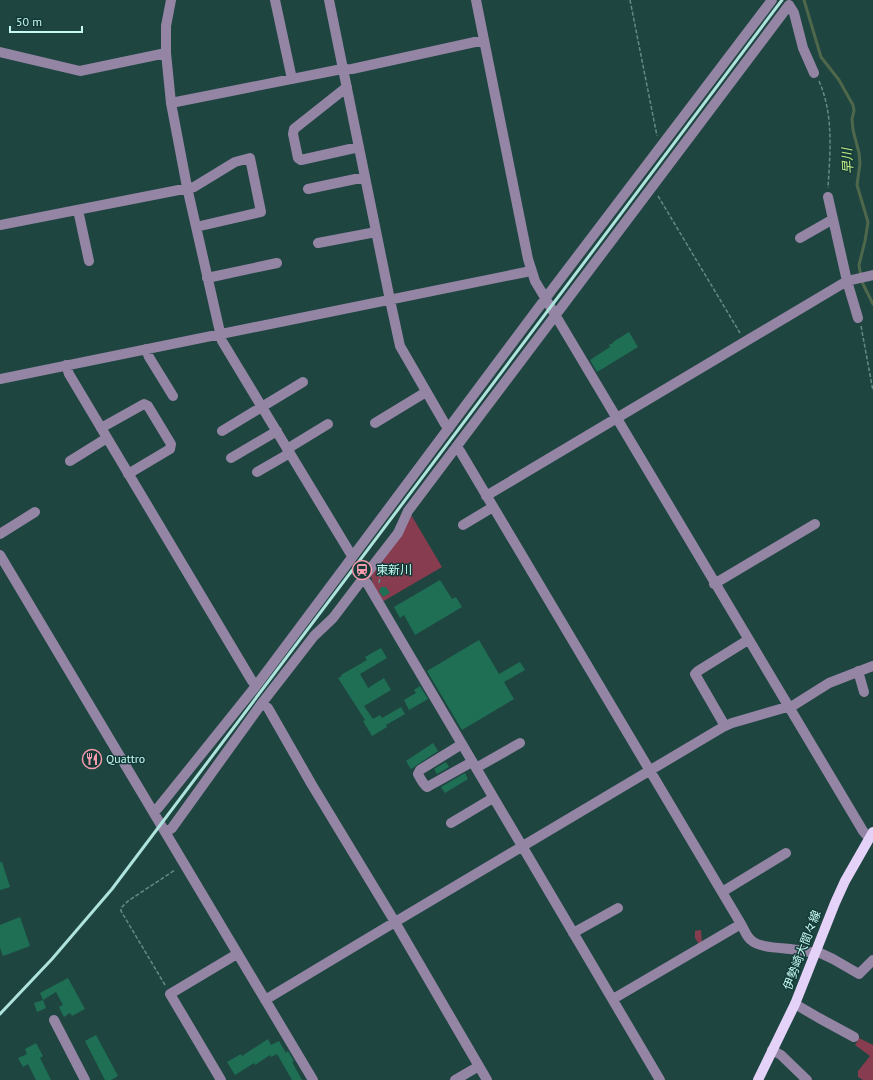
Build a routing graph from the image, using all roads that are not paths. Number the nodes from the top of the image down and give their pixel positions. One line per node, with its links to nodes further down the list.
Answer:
1 (171, 0): 8 (street)
2 (275, 0): 11 (street)
3 (329, 0): 9 (street)
4 (476, 0): 6 (street)
5 (772, 0): 32 (street)
6 (484, 40): 9 (street); 28 (street)
7 (0, 52): 8 (street)
8 (166, 53): 13 (street)
9 (344, 69): 11 (street); 12 (street)
10 (814, 73): 34 (street)
11 (292, 79): 13 (street)
12 (347, 87): 14 (street); 14 (street)
13 (171, 104): 16 (street)
14 (359, 146): 15 (street)
15 (365, 177): 17 (street); 23 (street)
16 (187, 188): 19 (street); 22 (street); 22 (street)
17 (308, 189)
18 (828, 197): 20 (street)
19 (78, 210): 21 (street); 26 (street)
20 (833, 221): 24 (street); 31 (street)
21 (0, 225)
22 (196, 227): 30 (street)
23 (376, 232): 25 (street); 33 (street)
24 (800, 238)
25 (318, 243)
26 (89, 261)
27 (277, 264): 30 (street)
28 (531, 271): 32 (street); 33 (street)
29 (870, 275): 31 (street)
30 (207, 278): 36 (street)
31 (850, 280): 35 (street); 44 (street)
32 (545, 299): 34 (street); 48 (street)
33 (390, 300): 36 (street); 41 (street)
34 (555, 315): 44 (street); 52 (street)
35 (858, 318)
36 (220, 335): 37 (street); 43 (street)
37 (146, 349): 38 (street); 42 (street)
38 (66, 365): 39 (street); 47 (street)
39 (0, 378)
40 (303, 382): 43 (street)
41 (426, 392): 45 (street); 48 (street)
42 (173, 396)
43 (262, 407): 49 (street); 50 (street)
44 (617, 418): 58 (street); 67 (street)
45 (375, 423)
46 (328, 424): 53 (street)
47 (101, 428): 51 (street); 57 (street)
48 (449, 428): 65 (street)
49 (222, 431)
50 (277, 431): 53 (street); 54 (street)
51 (107, 438): 55 (street); 57 (street)
52 (456, 447): 58 (street); 66 (street)
53 (288, 451): 56 (street); 65 (street)
54 (231, 458)
55 (70, 461)
56 (257, 472)
57 (128, 474): 71 (street)
58 (486, 496): 59 (street)
59 (493, 508): 62 (street); 79 (street)
60 (35, 512): 63 (street)
61 (815, 524): 67 (street)
62 (463, 525)
63 (0, 534)
64 (0, 555): 81 (street)
65 (352, 556): 71 (street)
66 (362, 579): 73 (street); 77 (street)
67 (714, 584): 68 (street)
68 (748, 640): 74 (street); 75 (street)
69 (873, 666): 70 (street)
70 (858, 671): 72 (street); 74 (street)
71 (256, 686): 81 (street)
72 (864, 692)
73 (262, 703): 83 (street); 89 (street)
74 (788, 707): 75 (street); 84 (street)
75 (725, 726): 79 (street)
76 (520, 743): 78 (street)
77 (462, 744): 78 (street); 78 (street)
78 (474, 765): 80 (street)
79 (650, 770): 85 (street); 87 (street)
80 (493, 798): 82 (street); 85 (street)
81 (154, 812): 83 (street)
82 (451, 823)
83 (166, 832): 93 (street)
84 (871, 835): 92 (main road, 伊勢崎大間々線)
85 (522, 846): 89 (street); 91 (street)
86 (786, 853): 87 (street)
87 (722, 892): 90 (street)
88 (618, 908): 91 (street)
89 (394, 922): 96 (street); 101 (street)
90 (741, 924): 92 (street); 95 (street)
91 (573, 933): 95 (street)
92 (816, 952): 94 (street); 97 (main road, 伊勢崎大間々線)
93 (237, 954): 96 (street); 103 (street)
94 (873, 960)
95 (613, 999): 107 (street)
96 (265, 1000): 104 (street)
97 (795, 1004): 99 (street); 100 (main road, 伊勢崎大間々線)
98 (54, 1020): 102 (street)
99 (854, 1037)
100 (772, 1050): 108 (main road, 伊勢崎大間々線); 109 (street)
101 (479, 1066): 105 (street); 106 (street)
102 (85, 1080)
103 (221, 1080)
104 (313, 1080)
105 (456, 1080)
106 (487, 1080)
107 (660, 1080)
108 (758, 1080)
109 (808, 1080)

